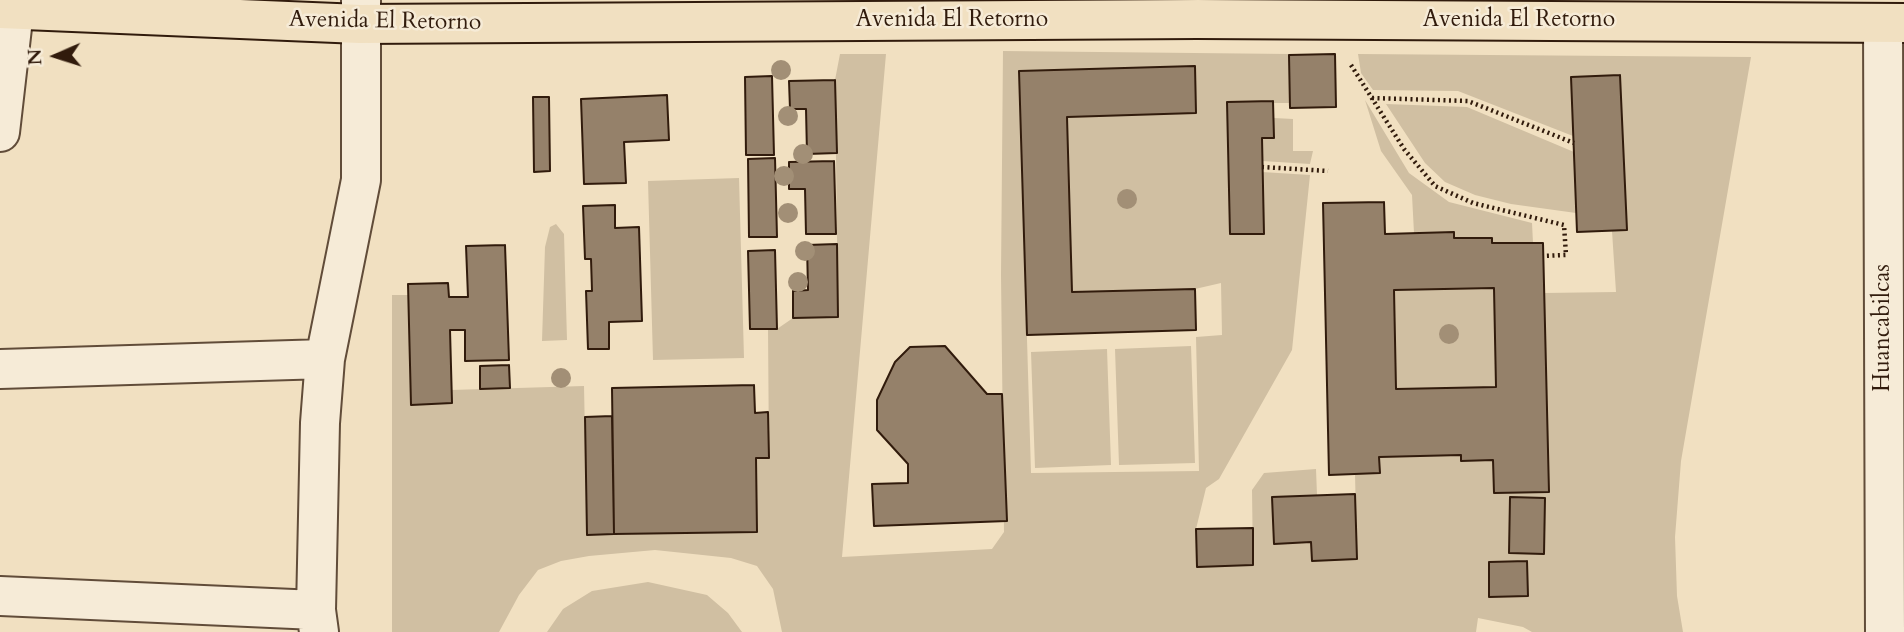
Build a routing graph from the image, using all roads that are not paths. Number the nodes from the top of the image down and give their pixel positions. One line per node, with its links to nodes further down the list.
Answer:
1 (7, 10): 3 (main road, Avenida El Retorno); 5 (street)
2 (1198, 10): 3 (main road, Avenida El Retorno); 4 (main road, Avenida El Retorno)
3 (360, 12): 6 (street)
4 (1893, 23): 8 (street, Huancabilcas)
5 (0, 132)
6 (325, 359): 7 (street); 10 (street)
7 (0, 369)
8 (1894, 486): 11 (street, Huancabilcas)
9 (0, 596): 10 (street)
10 (318, 621)
11 (1885, 632)

